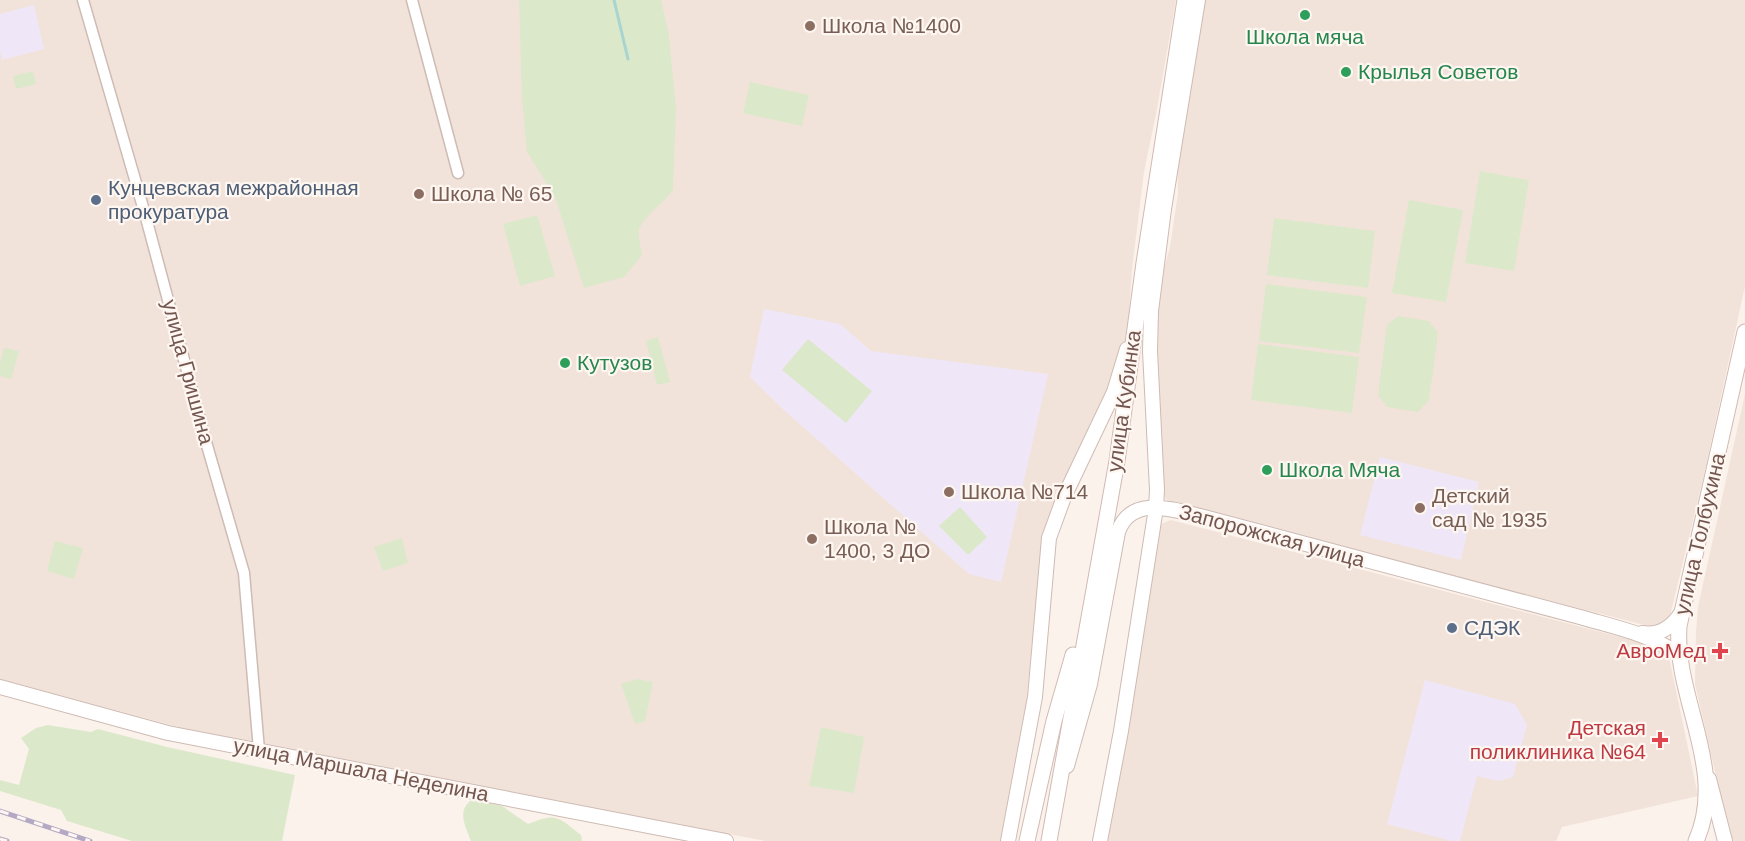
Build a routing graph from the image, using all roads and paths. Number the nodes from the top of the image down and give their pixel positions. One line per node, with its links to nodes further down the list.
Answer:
1 (83, 0): 14 (street, улица Гришина)
2 (412, 0): 5 (street)
3 (1185, 0): 6 (main road, улица Кубинка)
4 (1198, 0): 8 (street)
5 (458, 173)
6 (1137, 309): 9 (main road, улица Кубинка); 18 (street)
7 (1745, 332): 10 (main road, улица Толбухина)
8 (1156, 508): 11 (street, Запорожская улица); 16 (street, Запорожская улица); 21 (street)
9 (1095, 580): 16 (main road, улица Кубинка); 19 (main road)
10 (1681, 613): 11 (street); 12 (main road, улица Толбухина)
11 (1634, 632): 12 (street, Запорожская улица)
12 (1680, 654): 15 (main road, улица Толбухина)
13 (0, 687): 14 (street, улица Маршала Неделина)
14 (259, 750): 17 (street, улица Маршала Неделина)
15 (1707, 772): 22 (main road); 23 (street, улица Толбухина)
16 (1060, 781): 20 (main road, улица Кубинка)
17 (726, 841)
18 (1008, 841)
19 (1027, 841)
20 (1049, 841)
21 (1100, 841)
22 (1696, 841)
23 (1725, 841)

